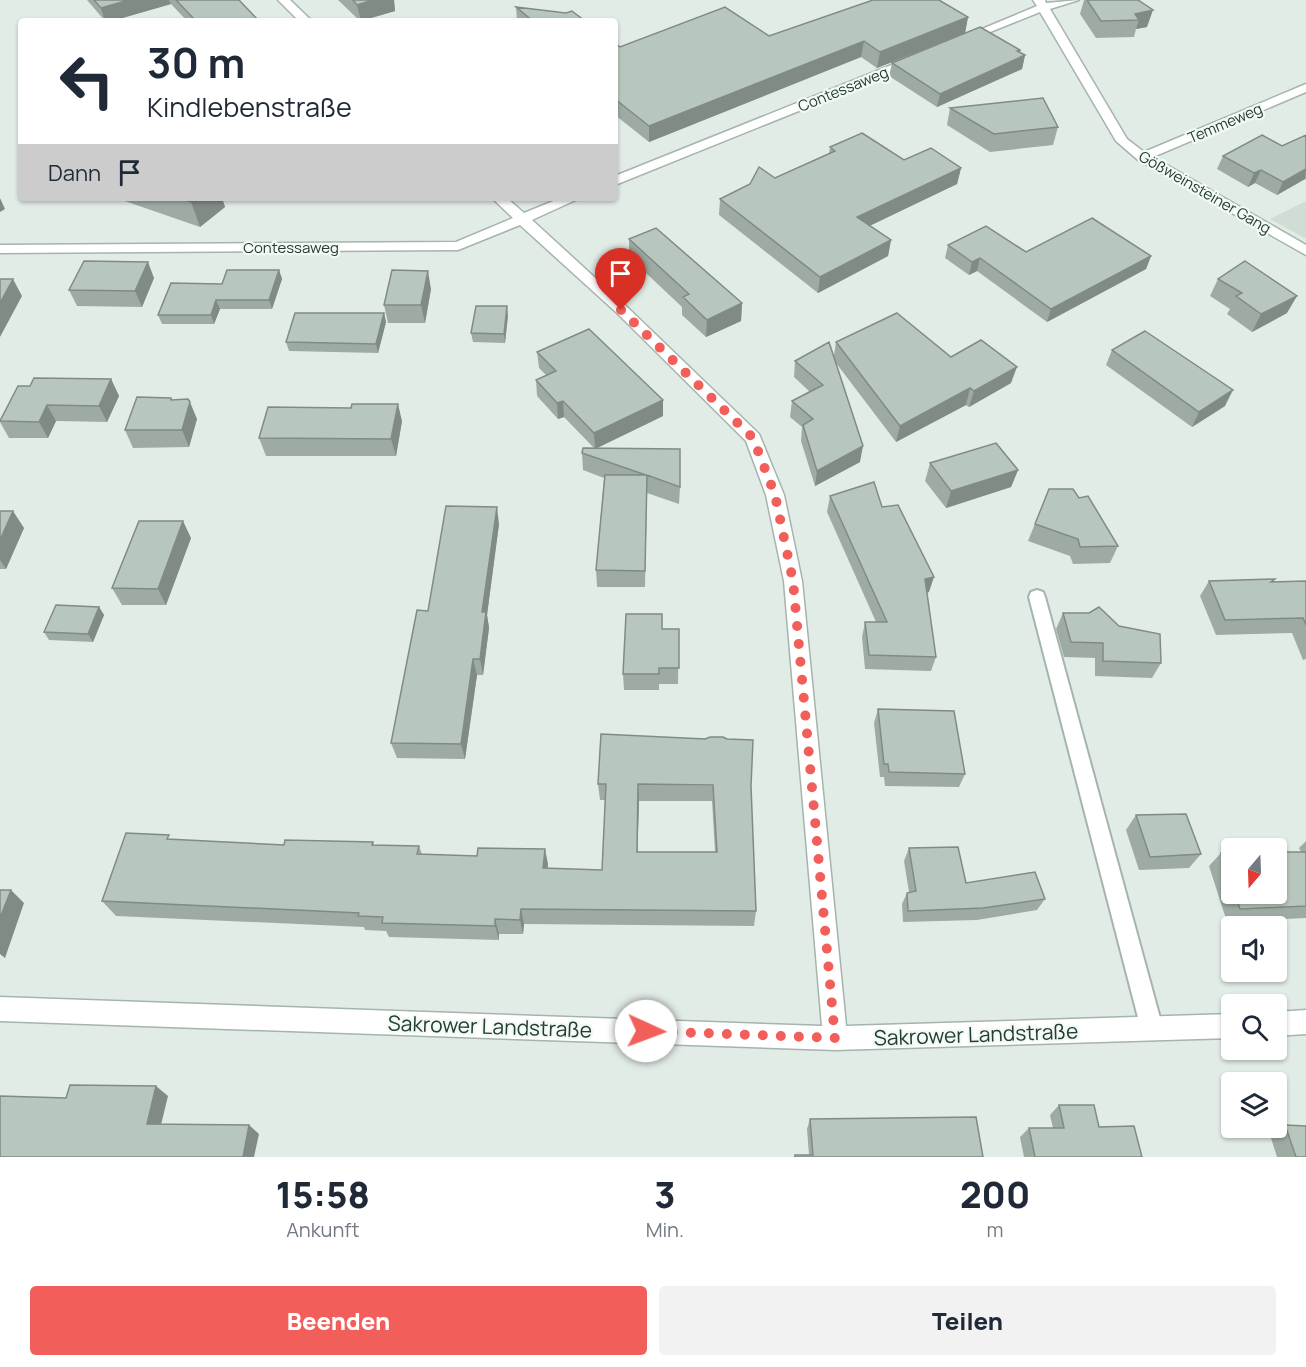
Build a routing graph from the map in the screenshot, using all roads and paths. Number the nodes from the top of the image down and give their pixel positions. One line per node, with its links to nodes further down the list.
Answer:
1 (284, 0): 4 (street)
2 (1073, 0): 3 (street)
3 (1041, 4): 5 (street); 8 (street, Gößweinsteiner Gang)
4 (303, 18)
5 (956, 43)
6 (923, 56): 9 (street, Contessaweg)
7 (1306, 88): 8 (street, Temmeweg)
8 (1143, 157): 14 (street, Gößweinsteiner Gang)
9 (618, 180)
10 (502, 201): 12 (street)
11 (566, 201): 12 (street, Contessaweg)
12 (521, 219): 13 (street, Contessaweg); 21 (street)
13 (0, 249)
14 (1306, 251)
15 (1037, 597): 20 (lane)
16 (0, 1009): 21 (street, Sakrower Landstraße)
17 (1306, 1022): 18 (street)
18 (1287, 1023)
19 (1221, 1026): 20 (street, Sakrower Landstraße)
20 (1152, 1029): 21 (street, Sakrower Landstraße)
21 (835, 1038)

